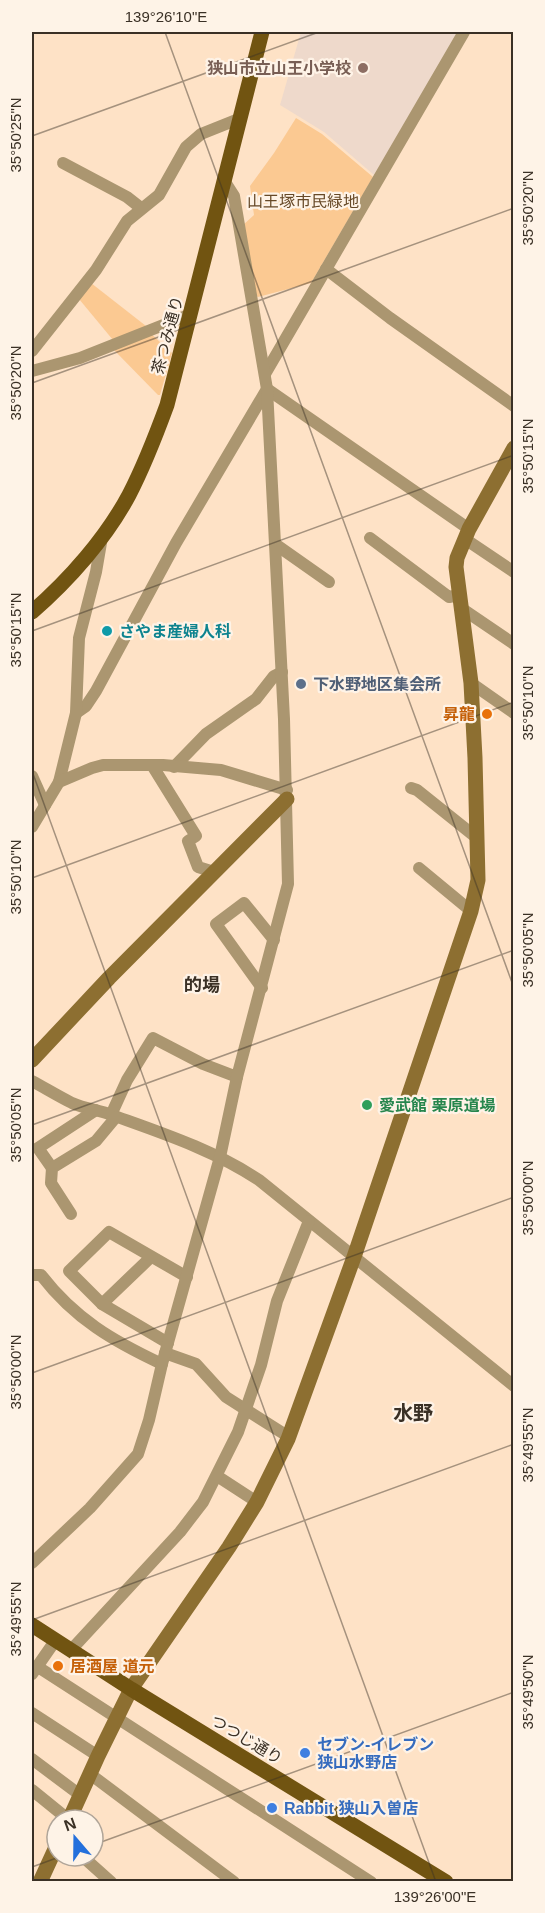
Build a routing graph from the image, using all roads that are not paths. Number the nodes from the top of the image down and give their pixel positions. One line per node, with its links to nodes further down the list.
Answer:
1 (262, 32): 3 (main road, 茶つみ通り)
2 (464, 32): 7 (street)
3 (241, 118): 5 (main road, 茶つみ通り); 6 (street)
4 (63, 163): 6 (street)
5 (225, 182): 8 (main road, 茶つみ通り); 11 (street)
6 (141, 208): 9 (street)
7 (326, 269): 11 (street); 13 (street)
8 (191, 314): 10 (street); 16 (main road, 茶つみ通り)
9 (32, 351)
10 (32, 371)
11 (265, 374): 12 (street)
12 (267, 389): 15 (street); 18 (street); 26 (street)
13 (513, 406)
14 (513, 448): 15 (street)
15 (467, 534): 19 (street); 21 (street)
16 (102, 535): 22 (main road, 茶つみ通り); 26 (street)
17 (370, 538): 21 (street)
18 (275, 544): 20 (street); 24 (street)
19 (513, 572)
20 (329, 582)
21 (460, 602): 23 (street); 25 (street)
22 (32, 612)
23 (513, 644)
24 (282, 672): 29 (street); 33 (street)
25 (471, 683): 27 (street); 36 (street)
26 (76, 713): 31 (street)
27 (513, 713)
28 (152, 765): 29 (street); 31 (street); 38 (street)
29 (174, 767): 33 (street)
30 (32, 776): 34 (street)
31 (59, 782): 34 (street)
32 (411, 788): 36 (street)
33 (286, 794): 38 (street); 40 (street)
34 (45, 805): 35 (street)
35 (32, 827)
36 (477, 838): 39 (street)
37 (419, 868): 39 (street)
38 (214, 872): 42 (street)
39 (471, 911): 52 (street)
40 (274, 940): 41 (street); 41 (street)
41 (262, 988): 43 (street)
42 (32, 1060)
43 (237, 1077): 46 (street); 47 (street)
44 (32, 1081): 45 (street)
45 (96, 1110): 46 (street); 48 (street)
46 (114, 1116): 47 (street); 48 (street)
47 (220, 1157): 50 (street); 54 (street)
48 (52, 1168): 49 (street)
49 (70, 1214)
50 (309, 1221): 52 (street); 58 (street)
51 (151, 1257): 54 (street); 55 (street); 55 (street)
52 (354, 1257): 57 (street); 59 (street)
53 (33, 1276): 56 (street)
54 (187, 1277): 56 (street)
55 (102, 1304): 56 (street)
56 (165, 1353): 58 (street); 62 (street)
57 (513, 1386)
58 (247, 1410): 59 (street); 60 (street)
59 (289, 1437): 61 (street)
60 (217, 1476): 61 (street); 65 (street)
61 (257, 1502): 67 (street)
62 (33, 1560)
63 (32, 1625): 64 (main road, つつじ通り)
64 (55, 1641): 65 (main road, つつじ通り); 66 (street)
65 (71, 1650): 67 (main road, つつじ通り)
66 (35, 1670): 69 (street)
67 (131, 1689): 69 (street); 81 (main road, つつじ通り)
68 (32, 1713): 70 (street)
69 (116, 1718): 70 (street); 80 (street)
70 (98, 1756): 72 (street)
71 (32, 1759): 74 (street)
72 (90, 1774): 74 (street); 79 (street)
73 (32, 1790): 75 (street)
74 (80, 1795): 76 (street)
75 (54, 1808)
76 (74, 1808)
77 (96, 1868): 78 (street)
78 (111, 1881)
79 (234, 1881)
80 (371, 1881)
81 (446, 1881)

